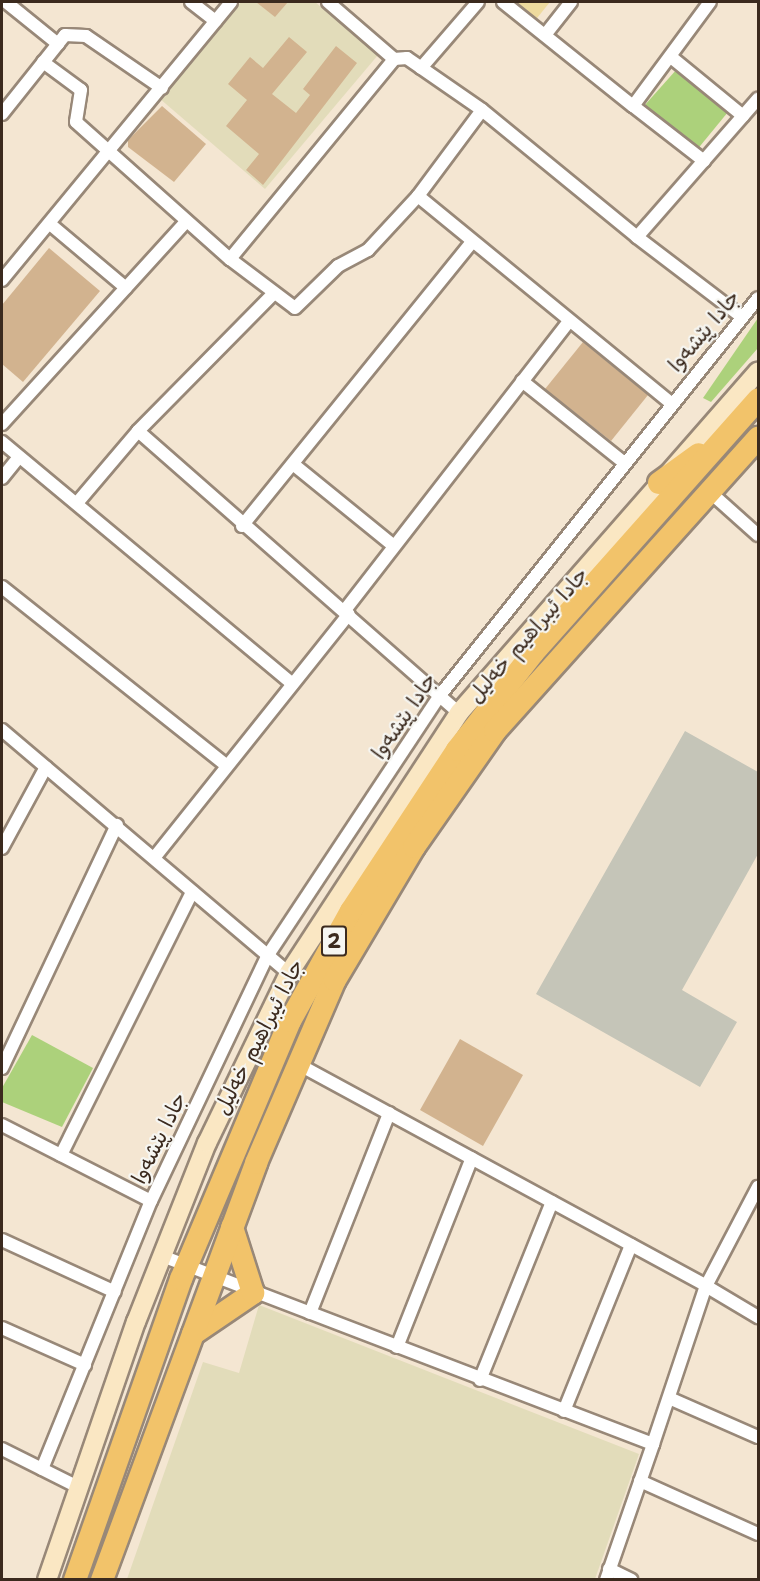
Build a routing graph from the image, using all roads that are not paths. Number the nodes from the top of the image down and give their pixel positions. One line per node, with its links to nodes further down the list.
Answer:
1 (6, 2): 11 (street)
2 (191, 2): 9 (street)
3 (231, 2): 9 (street)
4 (328, 2): 13 (street)
5 (478, 2): 15 (street)
6 (503, 2): 10 (street)
7 (572, 2): 10 (street)
8 (710, 2): 12 (street)
9 (215, 21): 16 (street)
10 (544, 35): 18 (street)
11 (58, 44): 14 (street); 16 (street)
12 (671, 57): 18 (street); 21 (street)
13 (394, 59): 15 (street); 29 (street)
14 (43, 62): 20 (street); 22 (street)
15 (421, 68): 19 (street)
16 (162, 88): 22 (street)
17 (759, 99): 21 (street)
18 (633, 106): 23 (street)
19 (482, 110): 24 (street); 27 (street)
20 (2, 114)
21 (743, 116): 23 (street)
22 (108, 155): 25 (street); 26 (street)
23 (704, 161): 27 (street)
24 (418, 196): 28 (street); 32 (street)
25 (185, 223): 29 (street); 31 (street)
26 (50, 224): 30 (street); 31 (street)
27 (637, 237): 34 (street)
28 (470, 244): 35 (street); 47 (street)
29 (230, 259): 32 (street)
30 (2, 280)
31 (126, 288): 41 (street)
32 (272, 295): 42 (street)
33 (759, 297): 34 (street, جادا پێشەوا)
34 (742, 317): 39 (street, جادا پێشەوا)
35 (569, 321): 37 (street); 39 (street)
36 (759, 372): 49 (main road, جادا ئیبراهیم خەلیل)
37 (522, 381): 46 (street); 54 (street)
38 (759, 400): 40 (highway, جادا ئیبراهیم خەلیل / 2)
39 (670, 402): 46 (street, جادا پێشەوا)
40 (738, 423): 49 (highway); 82 (highway, جادا ئیبراهیم خەلیل / 2)
41 (2, 424)
42 (138, 431): 51 (street); 52 (street)
43 (759, 438): 50 (highway, جادا ئیبراهیم خەلیل / 2)
44 (2, 442): 45 (street)
45 (19, 457): 48 (street); 51 (street)
46 (623, 462): 58 (street, جادا پێشەوا)
47 (293, 464): 52 (street); 54 (street)
48 (2, 478)
49 (659, 483): 59 (main road, جادا ئیبراهیم خەلیل)
50 (711, 493): 53 (street); 69 (highway, جادا ئیبراهیم خەلیل / 2)
51 (77, 502): 57 (street)
52 (242, 526): 56 (street)
53 (759, 535)
54 (394, 546): 56 (street)
55 (2, 587): 61 (street)
56 (347, 612): 57 (street); 58 (street)
57 (292, 684): 61 (street)
58 (441, 694): 59 (street); 67 (street, جادا پێشەوا)
59 (459, 713): 68 (main road, جادا ئیبراهیم خەلیل)
60 (2, 730): 62 (street)
61 (226, 765): 65 (street)
62 (46, 767): 63 (street); 64 (street)
63 (117, 825): 65 (street); 70 (street)
64 (2, 848)
65 (154, 858): 66 (street)
66 (192, 892): 67 (street); 73 (street)
67 (268, 956): 68 (street); 76 (street, جادا پێشەوا)
68 (290, 973): 81 (main road, جادا ئیبراهیم خەلیل)
69 (296, 1063): 71 (street); 78 (highway, جادا ئیبراهیم خەلیل / 2)
70 (2, 1068)
71 (389, 1113): 74 (street); 87 (street)
72 (2, 1125): 73 (street)
73 (61, 1155): 76 (street)
74 (472, 1158): 77 (street); 91 (street)
75 (759, 1187): 84 (street)
76 (151, 1201): 85 (street, جادا پێشەوا)
77 (552, 1202): 80 (street); 93 (street)
78 (232, 1227): 83 (highway, جادا ئیبراهیم خەلیل / 2); 86 (highway)
79 (2, 1240): 85 (street)
80 (631, 1245): 84 (street); 95 (street)
81 (162, 1256): 82 (street); 101 (main road, جادا ئیبراهیم خەلیل)
82 (187, 1266): 83 (street); 105 (highway, جادا ئیبراهیم خەلیل / 2)
83 (213, 1276): 86 (street); 90 (highway, جادا ئیبراهیم خەلیل / 2)
84 (706, 1286): 88 (street); 94 (street)
85 (115, 1292): 92 (street, جادا پێشەوا)
86 (254, 1293): 87 (street); 90 (highway)
87 (310, 1313): 91 (street)
88 (759, 1317)
89 (2, 1328): 92 (street)
90 (192, 1335): 106 (highway, جادا ئیبراهیم خەلیل / 2)
91 (397, 1347): 93 (street)
92 (85, 1365): 99 (street, جادا پێشەوا)
93 (480, 1380): 95 (street)
94 (669, 1398): 96 (street); 97 (street)
95 (564, 1411): 97 (street)
96 (759, 1437)
97 (653, 1444): 100 (street)
98 (2, 1449): 99 (street)
99 (42, 1469): 101 (street)
100 (640, 1481): 102 (street); 103 (street)
101 (80, 1488): 104 (main road, جادا ئیبراهیم خەلیل)
102 (759, 1534)
103 (607, 1574): 107 (street)
104 (47, 1580)
105 (75, 1580)
106 (102, 1580)
107 (632, 1580)

